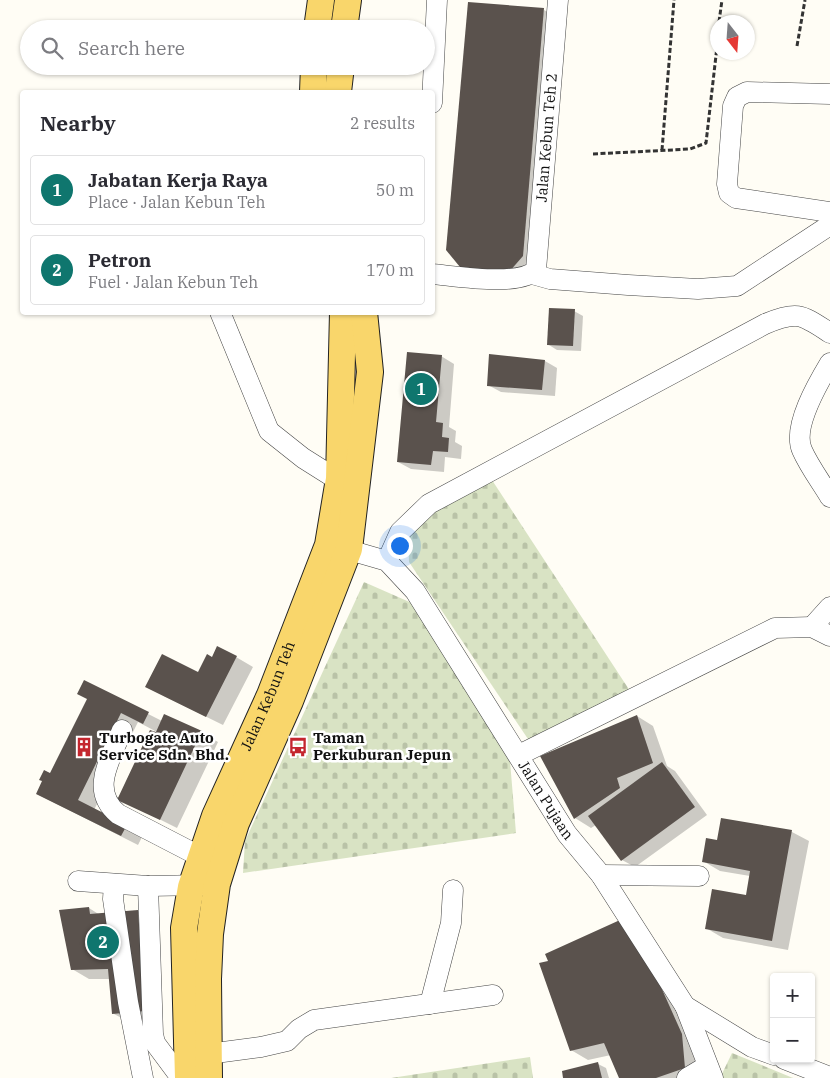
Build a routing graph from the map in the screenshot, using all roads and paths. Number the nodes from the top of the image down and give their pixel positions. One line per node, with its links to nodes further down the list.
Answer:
1 (321, 0): 9 (main road)
2 (348, 0): 10 (main road)
3 (438, 0): 12 (street)
4 (558, 0): 26 (street, Jalan Kebun Teh 2)
5 (674, 0): 21 (path)
6 (722, 0): 8 (path)
7 (806, 0): 11 (path)
8 (720, 15)
9 (318, 20)
10 (345, 20)
11 (797, 46)
12 (435, 52)
13 (715, 60): 21 (path)
14 (314, 75): 17 (main road)
15 (340, 75): 18 (main road)
16 (434, 75): 19 (street)
17 (313, 90)
18 (338, 90)
19 (433, 90)
20 (830, 94): 23 (street)
21 (662, 150): 22 (path)
22 (593, 154)
23 (830, 212)
24 (830, 225): 26 (street)
25 (435, 274): 26 (street)
26 (532, 274)
27 (221, 315): 32 (street)
28 (343, 315): 32 (main road, Jalan Kebun Teh)
29 (364, 315): 32 (main road, Jalan Kebun Teh)
30 (830, 333): 35 (street)
31 (830, 363): 33 (street)
32 (347, 485): 34 (main road, Jalan Kebun Teh)
33 (830, 497)
34 (338, 547): 35 (street); 41 (main road, Jalan Kebun Teh); 46 (main road, Jalan Kebun Teh)
35 (388, 561): 40 (street, Jalan Pujaan)
36 (830, 607): 37 (street)
37 (812, 627): 38 (street); 40 (street)
38 (830, 636)
39 (122, 730): 41 (street)
40 (518, 755): 42 (street, Jalan Pujaan)
41 (201, 857): 48 (main road, Jalan Kebun Teh)
42 (601, 876): 43 (street); 52 (street, Jalan Pujaan)
43 (699, 876)
44 (78, 881): 45 (street)
45 (114, 884): 47 (street); 58 (street)
46 (217, 884): 48 (street); 55 (main road, Jalan Kebun Teh)
47 (148, 886): 48 (street); 59 (street)
48 (190, 886): 60 (main road, Jalan Kebun Teh)
49 (453, 890): 51 (street)
50 (493, 995): 51 (street)
51 (430, 1004): 55 (street)
52 (685, 1006): 53 (street, Jalan Pujaan); 56 (street)
53 (770, 1054)
54 (795, 1063): 57 (street)
55 (209, 1066): 61 (street)
56 (710, 1072): 62 (street)
57 (830, 1076)
58 (142, 1078)
59 (181, 1078)
60 (188, 1078)
61 (193, 1078)
62 (687, 1078)

